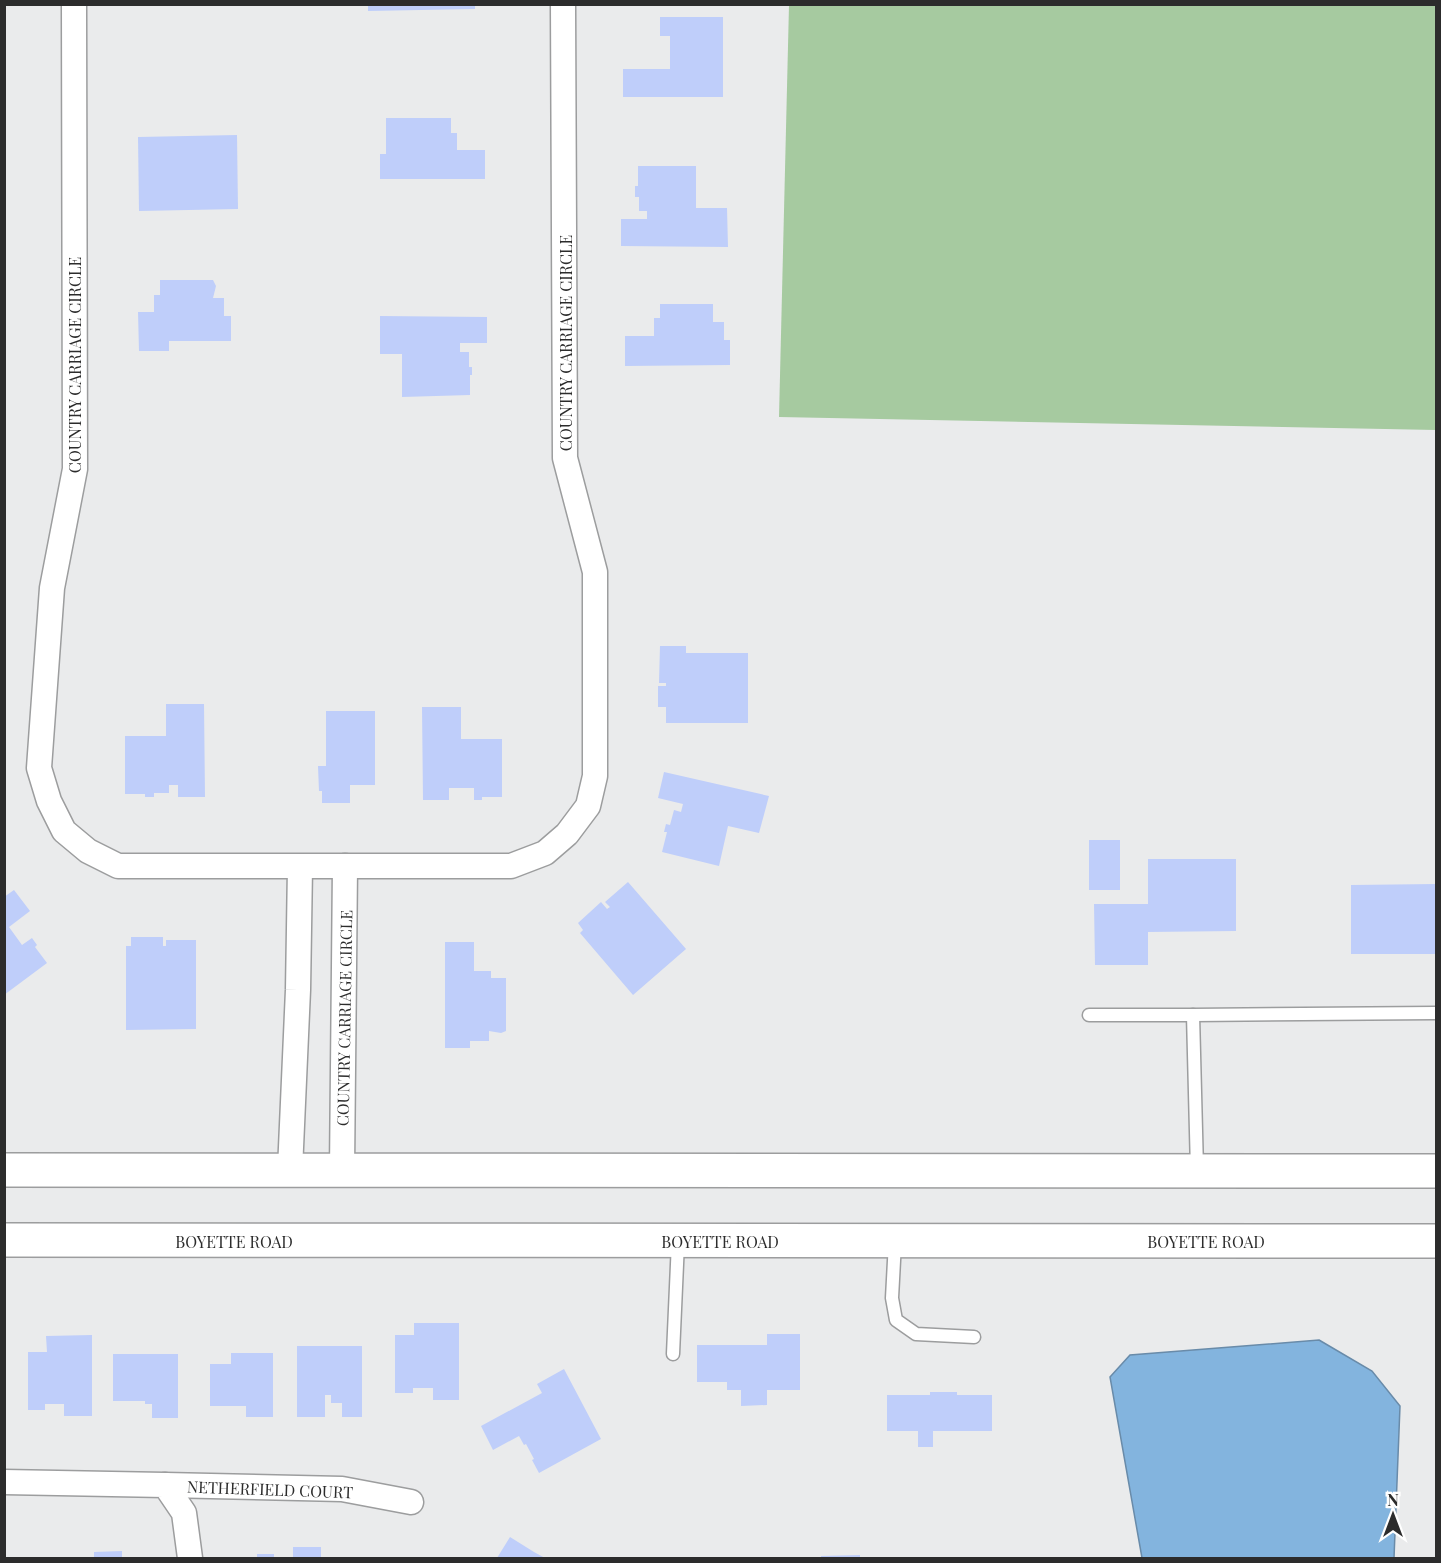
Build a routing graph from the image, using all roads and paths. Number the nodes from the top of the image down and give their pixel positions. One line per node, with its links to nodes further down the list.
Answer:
1 (74, 4): 3 (street, COUNTRY CARRIAGE CIRCLE)
2 (563, 4): 4 (street, COUNTRY CARRIAGE CIRCLE)
3 (300, 867): 4 (street, COUNTRY CARRIAGE CIRCLE); 9 (street)
4 (345, 867): 10 (street, COUNTRY CARRIAGE CIRCLE)
5 (1437, 1013): 7 (lane)
6 (1089, 1015): 7 (lane)
7 (1193, 1015): 11 (lane)
8 (4, 1170): 9 (main road)
9 (290, 1170): 10 (main road)
10 (342, 1170): 11 (main road)
11 (1197, 1171): 12 (main road)
12 (1437, 1171)
13 (4, 1240): 14 (main road, BOYETTE ROAD)
14 (678, 1241): 15 (main road, BOYETTE ROAD); 18 (lane)
15 (895, 1241): 16 (main road, BOYETTE ROAD); 17 (lane)
16 (1437, 1241)
17 (974, 1337)
18 (673, 1353)
19 (4, 1482): 20 (street, NETHERFIELD COURT)
20 (165, 1485): 21 (street, NETHERFIELD COURT); 22 (street)
21 (411, 1502)
22 (190, 1558)

